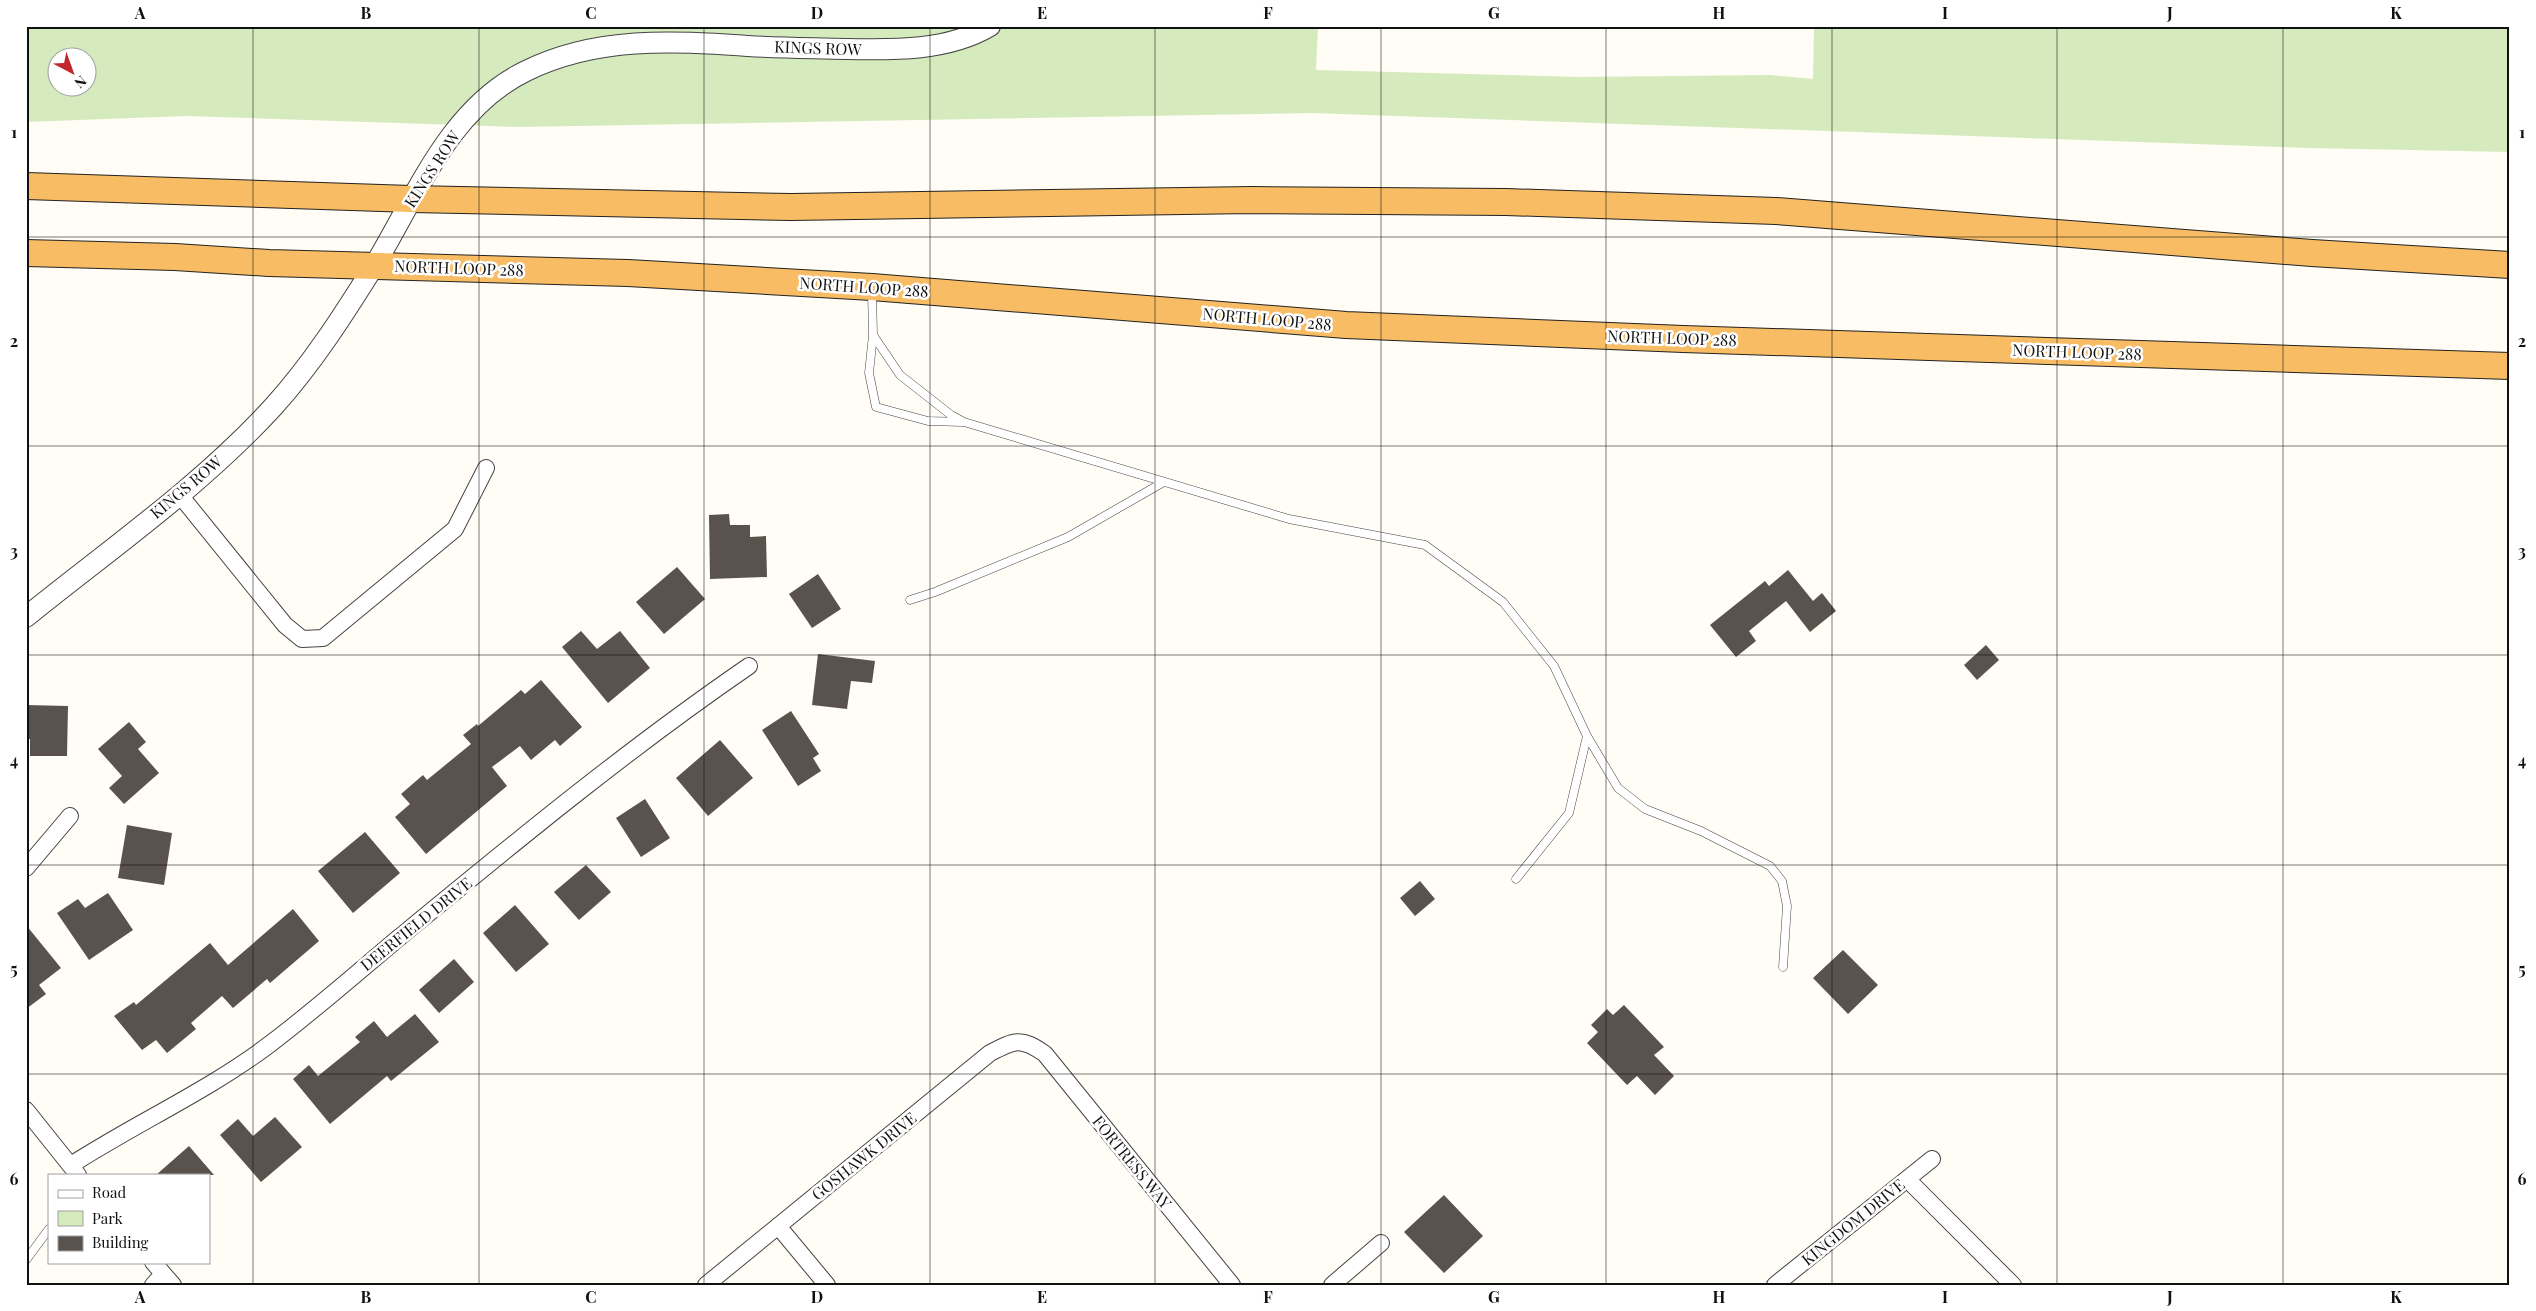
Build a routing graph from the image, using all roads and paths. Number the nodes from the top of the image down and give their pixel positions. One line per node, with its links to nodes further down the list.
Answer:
1 (990, 26): 3 (street, KINGS ROW)
2 (26, 186): 3 (highway)
3 (411, 199): 5 (street, KINGS ROW); 6 (highway)
4 (26, 253): 5 (highway, NORTH LOOP 288)
5 (375, 265): 7 (highway, NORTH LOOP 288); 13 (street, KINGS ROW)
6 (2510, 265)
7 (872, 287): 8 (lane); 9 (highway, NORTH LOOP 288)
8 (873, 335): 10 (lane); 10 (lane)
9 (2510, 366)
10 (964, 422): 12 (lane)
11 (486, 468): 13 (street)
12 (1162, 483): 14 (lane); 17 (lane)
13 (179, 494): 15 (street, KINGS ROW)
14 (910, 600)
15 (26, 617)
16 (749, 666): 25 (street, DEERFIELD DRIVE)
17 (1587, 736): 20 (lane); 21 (lane)
18 (70, 816): 19 (street)
19 (26, 868)
20 (1516, 879)
21 (1783, 967)
22 (1029, 1042): 27 (street, GOSHAWK DRIVE); 33 (street, FORTRESS WAY)
23 (26, 1110): 25 (street)
24 (1932, 1159): 26 (street, KINGDOM DRIVE)
25 (75, 1170)
26 (1907, 1179): 35 (street, KINGDOM DRIVE); 36 (street)
27 (778, 1226): 31 (street, GOSHAWK DRIVE); 32 (street)
28 (48, 1230): 30 (lane)
29 (1381, 1243): 34 (street)
30 (26, 1260)
31 (706, 1285)
32 (826, 1285)
33 (1232, 1285)
34 (1332, 1285)
35 (1775, 1285)
36 (2013, 1285)

